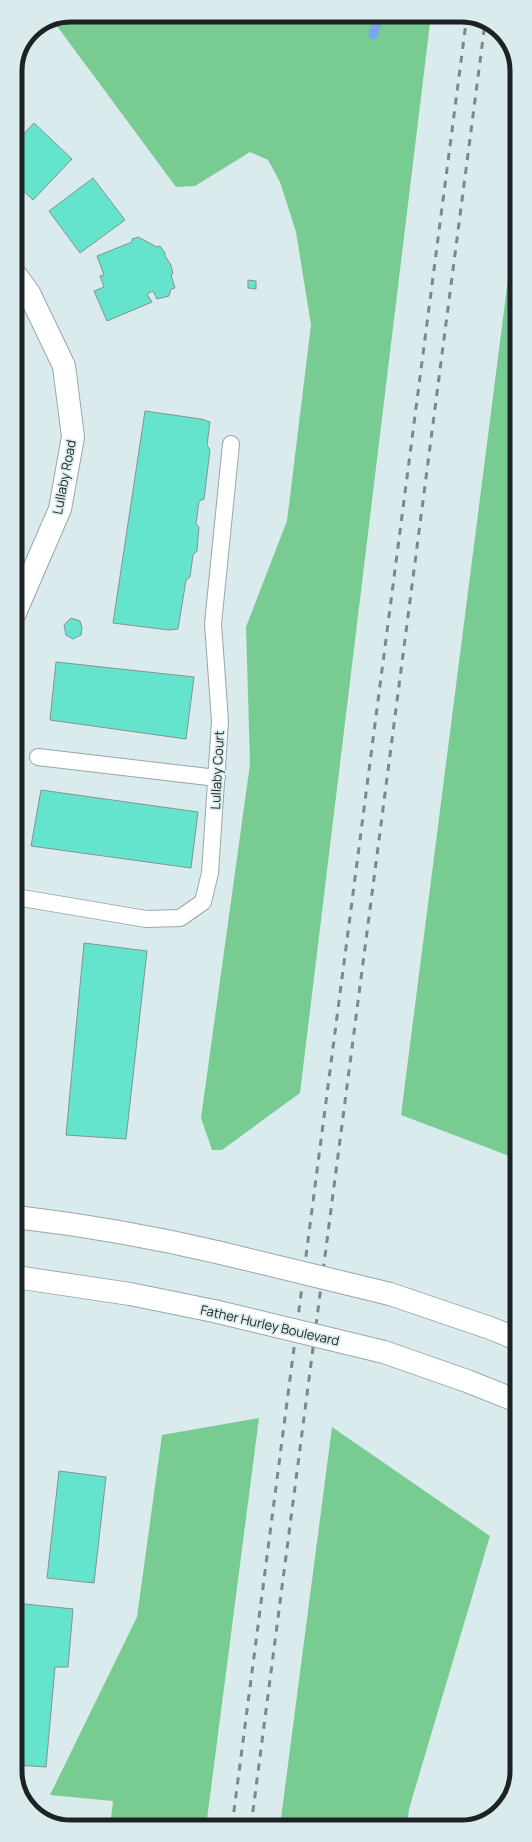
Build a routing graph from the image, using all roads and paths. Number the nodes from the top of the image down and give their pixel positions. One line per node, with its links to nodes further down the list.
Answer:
1 (22, 284): 3 (main road, Lullaby Road)
2 (231, 444): 5 (lane, Lullaby Court)
3 (22, 597)
4 (38, 757): 5 (lane)
5 (217, 778): 6 (lane, Lullaby Court)
6 (22, 898)
7 (22, 1218): 9 (main road, bridge)
8 (22, 1278): 10 (main road, Father Hurley Boulevard, bridge)
9 (510, 1336)
10 (510, 1398)

